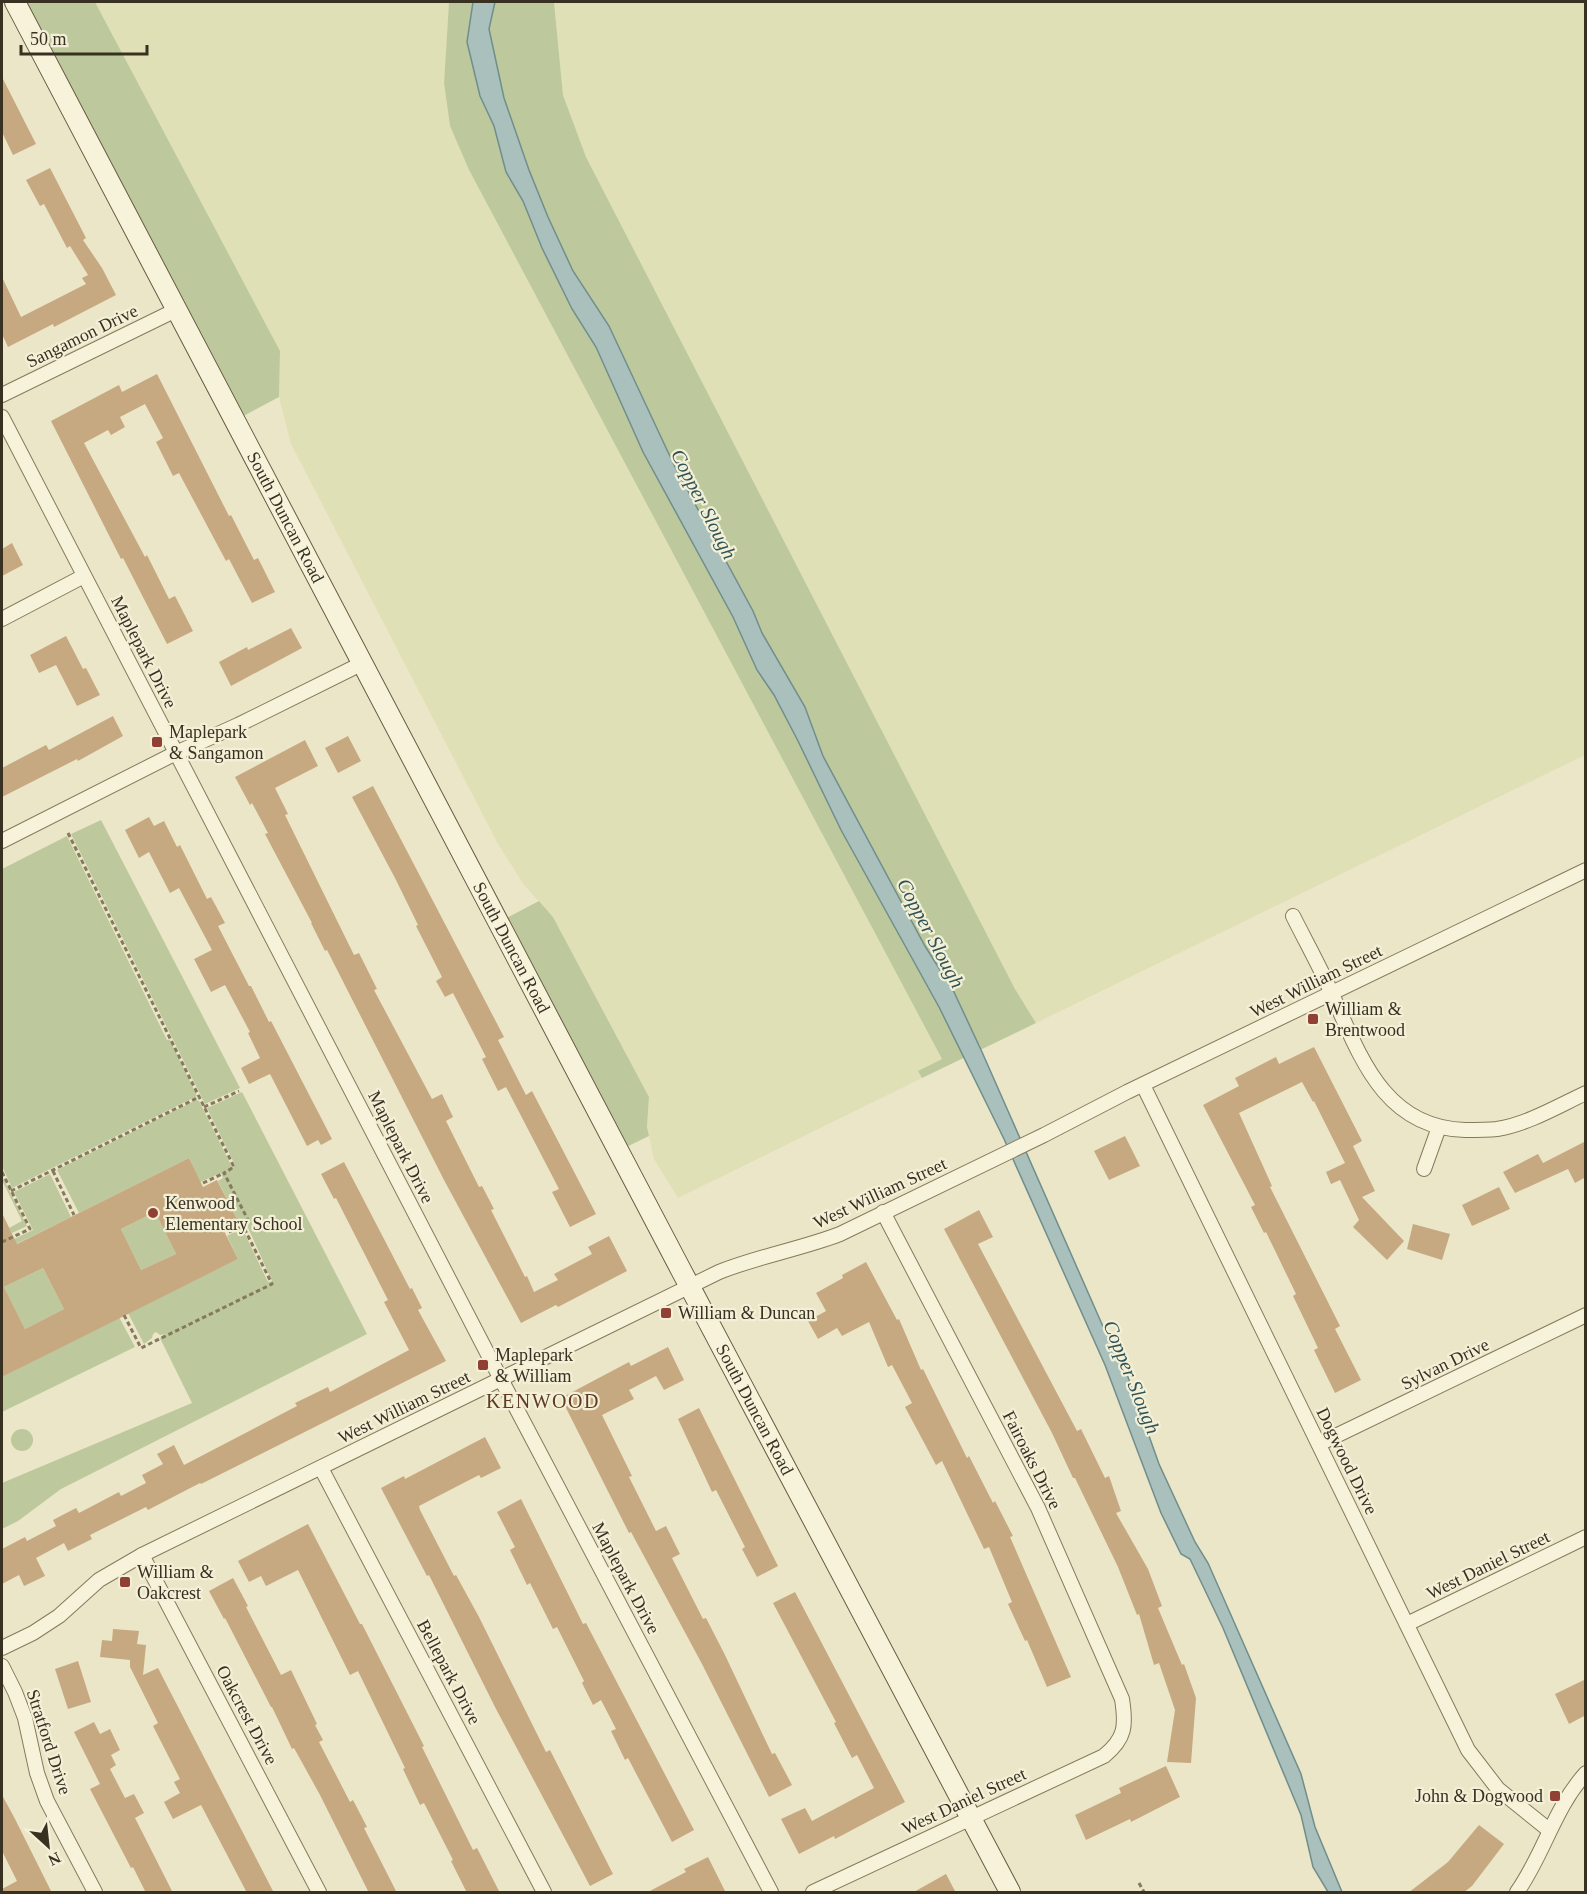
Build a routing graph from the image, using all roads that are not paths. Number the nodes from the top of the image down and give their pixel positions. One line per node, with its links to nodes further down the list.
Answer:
1 (15, 2): 2 (main road, South Duncan Road)
2 (178, 309): 3 (street, Sangamon Drive); 7 (main road, South Duncan Road)
3 (2, 395)
4 (2, 417): 5 (street, Maplepark Drive)
5 (84, 576): 6 (street); 8 (street, Maplepark Drive)
6 (2, 619)
7 (363, 663): 8 (street); 18 (main road, South Duncan Road)
8 (176, 753): 9 (street); 20 (street, Maplepark Drive)
9 (2, 841)
10 (1586, 870): 12 (street, West William Street)
11 (1293, 916): 12 (street)
12 (1332, 994): 13 (street, West William Street); 15 (street)
13 (1143, 1085): 17 (street, West William Street); 21 (street, Dogwood Drive)
14 (1586, 1093): 15 (street)
15 (1439, 1127): 16 (street)
16 (1424, 1169)
17 (883, 1212): 18 (street, West William Street); 28 (street, Fairoaks Drive)
18 (690, 1287): 20 (street, West William Street); 30 (main road, South Duncan Road)
19 (1586, 1315): 21 (street, Sylvan Drive)
20 (501, 1379): 22 (street, West William Street); 35 (street, Maplepark Drive)
21 (1319, 1444): 25 (street, Dogwood Drive)
22 (321, 1468): 24 (street, West William Street); 34 (street, Bellepark Drive)
23 (1586, 1537): 25 (street, West Daniel Street)
24 (142, 1555): 26 (street, West William Street); 33 (street, Oakcrest Drive)
25 (1407, 1624): 31 (street, Dogwood Drive)
26 (2, 1648)
27 (2, 1666): 32 (street, Stratford Drive)
28 (1123, 1733): 30 (street, West Daniel Street)
29 (1586, 1773): 31 (street)
30 (971, 1818): 36 (street, West Daniel Street); 37 (main road, South Duncan Road)
31 (1549, 1830): 38 (street)
32 (95, 1893)
33 (319, 1893)
34 (544, 1893)
35 (771, 1893)
36 (813, 1893)
37 (1010, 1893)
38 (1517, 1893)

